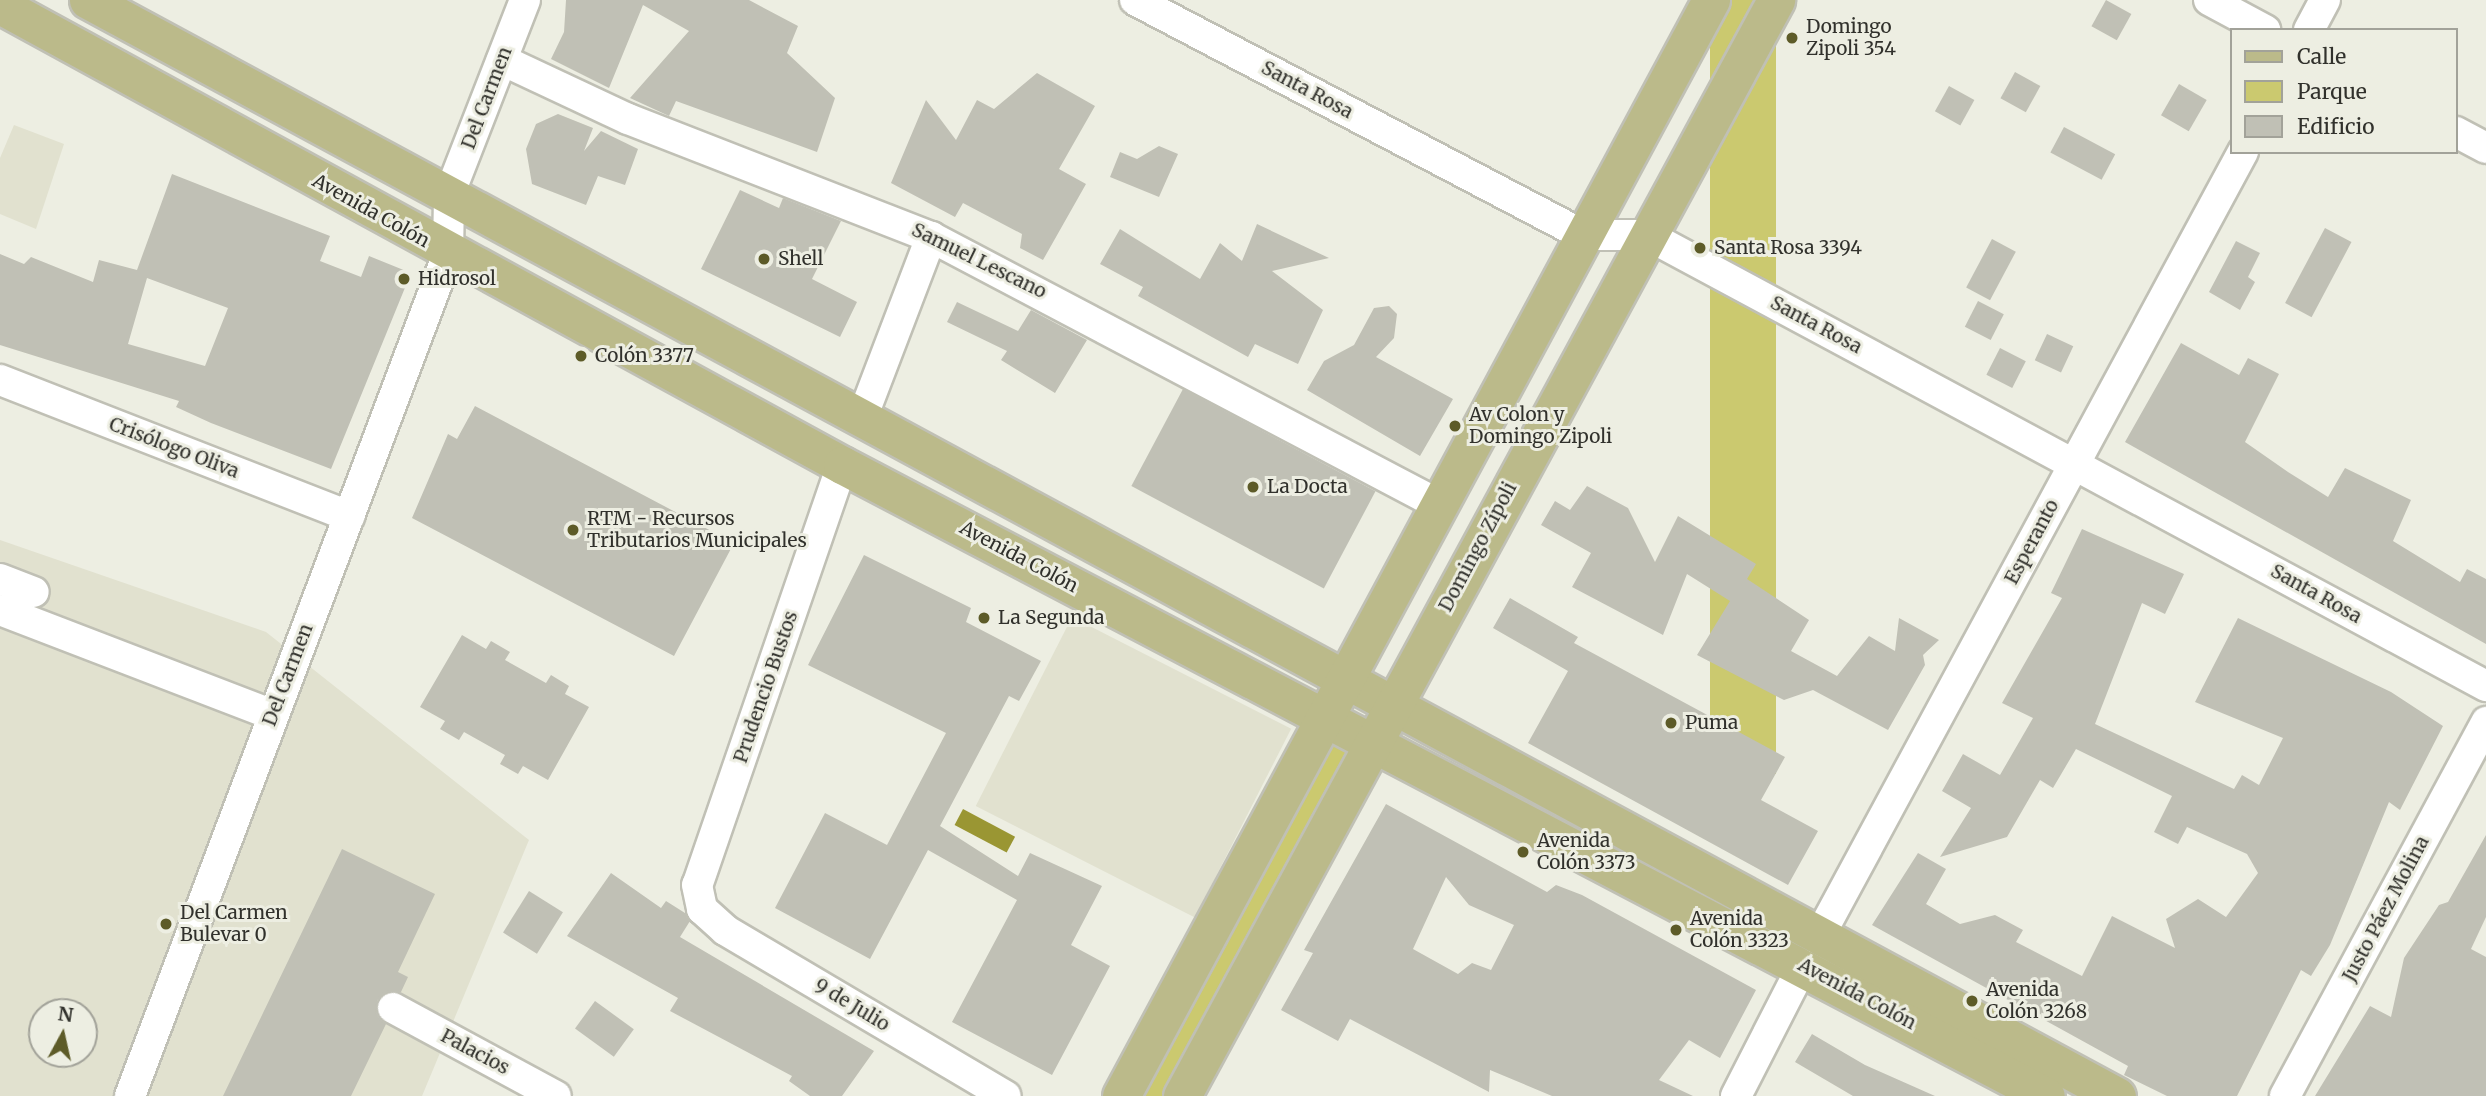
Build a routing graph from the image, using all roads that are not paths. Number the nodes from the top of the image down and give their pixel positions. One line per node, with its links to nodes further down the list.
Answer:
1 (88, 0): 16 (main road, Avenida Colón)
2 (525, 0): 12 (street, Del Carmen)
3 (1135, 0): 9 (street, Santa Rosa)
4 (1711, 0): 17 (main road)
5 (1776, 0): 18 (main road, Domingo Zípoli)
6 (2209, 0): 10 (street)
7 (2325, 0): 11 (street)
8 (0, 5): 20 (main road, Avenida Colón)
9 (1180, 10): 17 (street, Santa Rosa)
10 (2261, 28)
11 (2310, 28)
12 (502, 60): 16 (street, Del Carmen); 19 (street, Samuel Lescano)
13 (2458, 133): 14 (street)
14 (2486, 148)
15 (2242, 154): 23 (street, Esperanto)
16 (449, 195): 20 (street, Del Carmen); 22 (main road, Avenida Colón)
17 (1583, 234): 18 (street, Santa Rosa); 25 (main road)
18 (1647, 235): 23 (street, Santa Rosa); 32 (main road, Domingo Zípoli)
19 (932, 237): 22 (street); 25 (street, Samuel Lescano)
20 (447, 254): 24 (main road, Avenida Colón); 26 (street, Del Carmen)
21 (0, 380): 26 (street, Crisólogo Oliva)
22 (862, 418): 30 (main road, Avenida Colón)
23 (2075, 463): 31 (street, Santa Rosa); 38 (street, Esperanto)
24 (842, 465): 34 (main road, Avenida Colón); 37 (street, Prudencio Bustos)
25 (1436, 503): 30 (main road)
26 (349, 516): 33 (street, Del Carmen)
27 (0, 579): 28 (street)
28 (34, 592)
29 (0, 610): 33 (street)
30 (1340, 680): 32 (main road, Avenida Colón); 34 (main road)
31 (2486, 686)
32 (1390, 707): 36 (main road, Domingo Zípoli); 38 (main road, Avenida Colón)
33 (273, 715): 41 (street, Del Carmen)
34 (1321, 715): 36 (main road, Avenida Colón); 44 (main road)
35 (2486, 722): 49 (street, Justo Páez Molina)
36 (1371, 741): 39 (main road, Avenida Colón); 45 (main road, Domingo Zípoli)
37 (702, 909): 43 (street, 9 de Julio)
38 (1821, 933): 48 (main road, Avenida Colón)
39 (1803, 965): 46 (street); 47 (main road, Avenida Colón)
40 (393, 1009): 42 (street, Palacios)
41 (130, 1096)
42 (556, 1096)
43 (1006, 1096)
44 (1121, 1096)
45 (1182, 1096)
46 (1736, 1096)
47 (2046, 1096)
48 (2117, 1096)
49 (2285, 1096)

